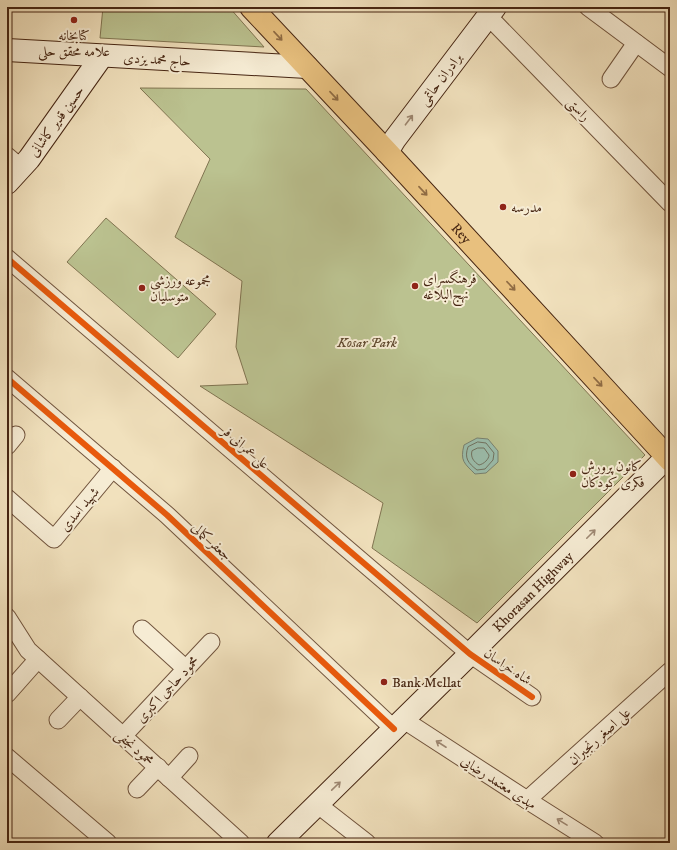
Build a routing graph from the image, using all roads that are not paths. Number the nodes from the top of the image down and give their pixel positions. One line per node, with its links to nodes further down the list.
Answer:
1 (251, 7): 7 (main road, Rey, one-way to 7)
2 (588, 7): 4 (street)
3 (492, 12): 10 (street, برادران حاتمی, one-way to 3); 12 (street, راستی)
4 (636, 43): 8 (street); 9 (street)
5 (7, 50): 6 (street, حاج محمد یزدی)
6 (102, 56): 7 (street, حاج محمد یزدی); 11 (street, حسین قدیر کاشانی)
7 (307, 67): 10 (main road, Rey, one-way to 10)
8 (670, 68)
9 (611, 80)
10 (387, 152): 15 (main road, Rey, one-way to 15)
11 (12, 169)
12 (670, 203)
13 (7, 258): 21 (street, علی عمرانی فر)
14 (7, 378): 16 (street, جعفر کمالی)
15 (669, 457): 21 (street, Khorasan Highway, one-way to 15)
16 (113, 468): 17 (street, شهید اسدی); 29 (street, جعفر کمالی)
17 (7, 498)
18 (7, 617): 22 (street, محمود نجفی)
19 (142, 629): 23 (street)
20 (211, 642): 23 (street, محمود حاجی اکبری)
21 (470, 654): 27 (street, شاه خراسان); 29 (street, Khorasan Highway)
22 (33, 655): 25 (street); 26 (street, محمود نجفی)
23 (186, 669): 30 (street, محمود حاجی اکبری)
24 (670, 671): 35 (street, علی اصغر رنجبران)
25 (7, 694)
26 (80, 697): 28 (street); 30 (street, محمود نجفی)
27 (532, 697)
28 (58, 720)
29 (399, 725): 35 (street, مهدی معتمد رضایی, one-way to 29); 36 (street, Khorasan Highway, one-way to 29)
30 (123, 736): 33 (street, محمود نجفی)
31 (189, 756): 33 (street)
32 (7, 757): 38 (street)
33 (163, 772): 34 (street); 39 (street, محمود نجفی)
34 (137, 789)
35 (527, 800): 37 (street, مهدی معتمد رضایی, one-way to 35)
36 (317, 804): 40 (street, Khorasan Highway); 41 (street)
37 (583, 840)
38 (108, 843)
39 (241, 843)
40 (278, 843)
41 (367, 843)

